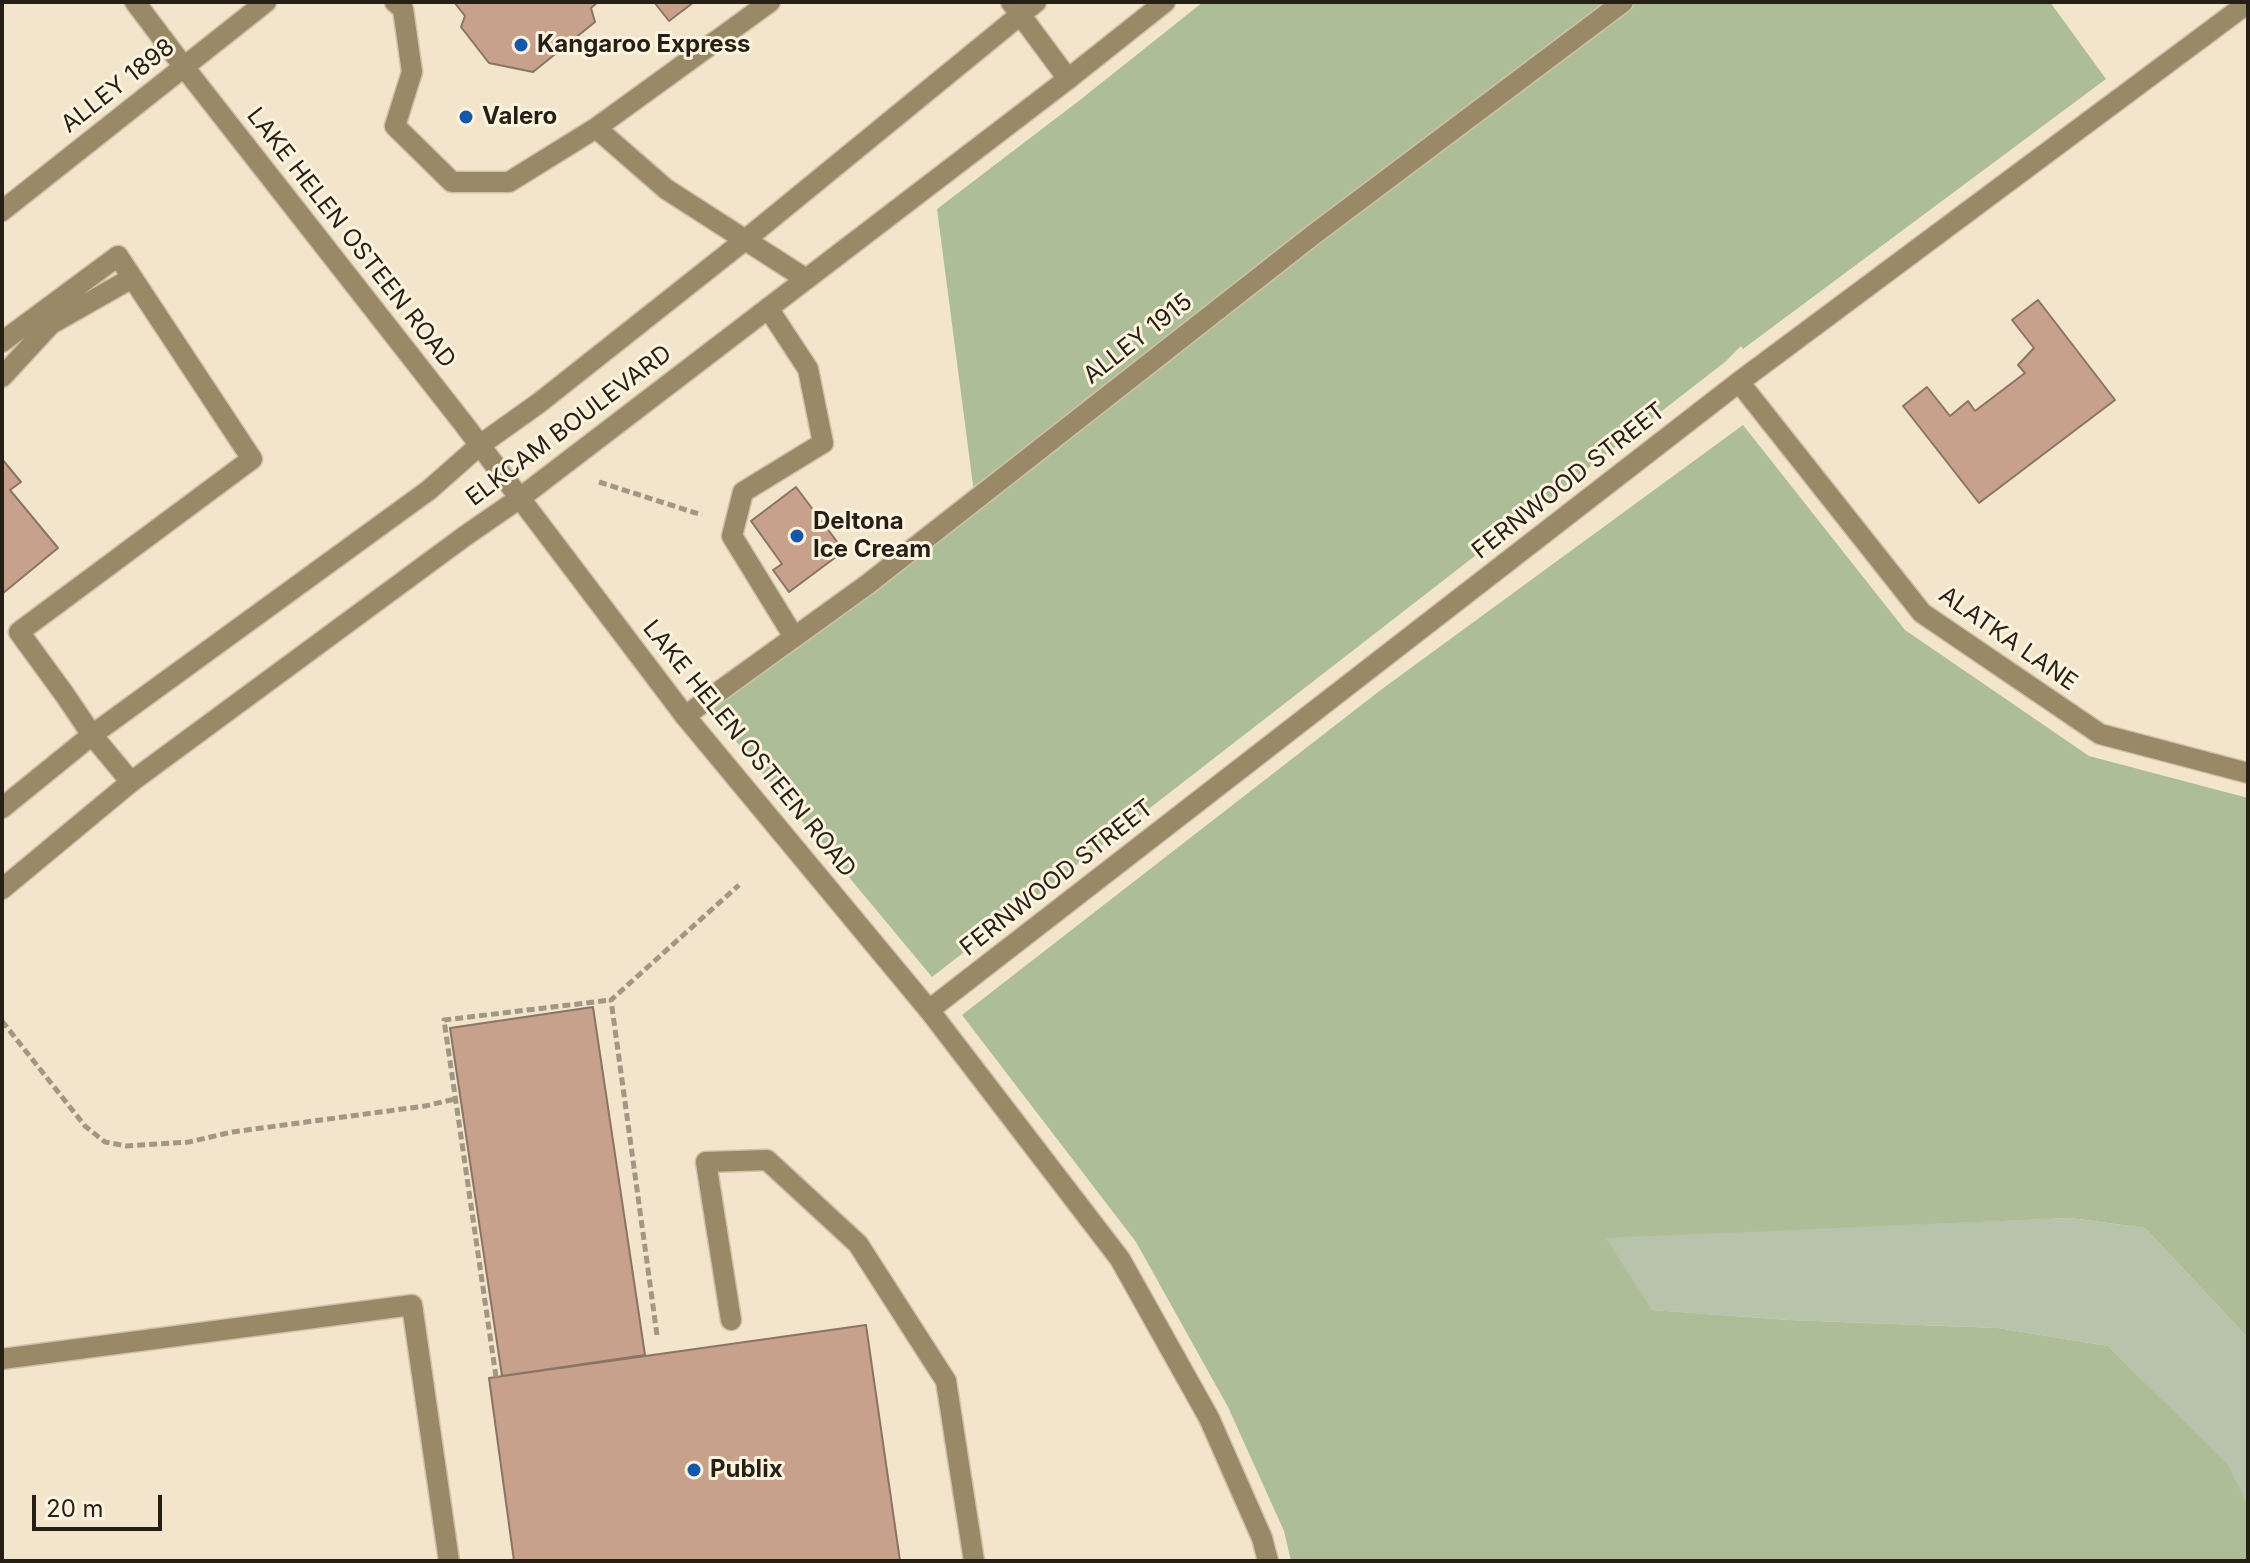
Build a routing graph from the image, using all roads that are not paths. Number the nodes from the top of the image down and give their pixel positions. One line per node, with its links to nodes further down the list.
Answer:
1 (135, 2): 9 (street, LAKE HELEN OSTEEN ROAD)
2 (266, 2): 9 (street, ALLEY 1898)
3 (395, 2): 11 (street)
4 (770, 2): 11 (street)
5 (1165, 2): 10 (street, ELKCAM BOULEVARD)
6 (1623, 2): 23 (street, ALLEY 1915)
7 (2248, 3): 19 (street, FERNWOOD STREET)
8 (1022, 6): 10 (street); 13 (street, ELKCAM BOULEVARD)
9 (184, 67): 12 (street, ALLEY 1898); 20 (street, LAKE HELEN OSTEEN ROAD)
10 (1068, 79): 15 (street, ELKCAM BOULEVARD)
11 (596, 128): 13 (street)
12 (2, 211)
13 (745, 240): 15 (street); 20 (street, ELKCAM BOULEVARD)
14 (132, 278): 17 (street); 18 (street); 22 (street)
15 (806, 279): 16 (street, ELKCAM BOULEVARD)
16 (768, 308): 21 (street, ELKCAM BOULEVARD); 23 (street)
17 (2, 342)
18 (2, 377)
19 (1739, 382): 26 (street, ALATKA LANE); 30 (street, FERNWOOD STREET)
20 (480, 445): 21 (street, LAKE HELEN OSTEEN ROAD); 25 (street, ELKCAM BOULEVARD)
21 (520, 498): 24 (street, LAKE HELEN OSTEEN ROAD); 27 (street, ELKCAM BOULEVARD)
22 (10, 629): 25 (street)
23 (794, 637): 24 (street, ALLEY 1915)
24 (685, 716): 30 (street, LAKE HELEN OSTEEN ROAD)
25 (92, 735): 27 (street); 28 (street, ELKCAM BOULEVARD)
26 (2248, 773)
27 (131, 782): 29 (street, ELKCAM BOULEVARD)
28 (2, 808)
29 (2, 889)
30 (929, 1010): 35 (street, LAKE HELEN OSTEEN ROAD)
31 (731, 1320): 34 (street)
32 (2, 1359): 33 (street)
33 (449, 1561)
34 (974, 1561)
35 (1268, 1561)

